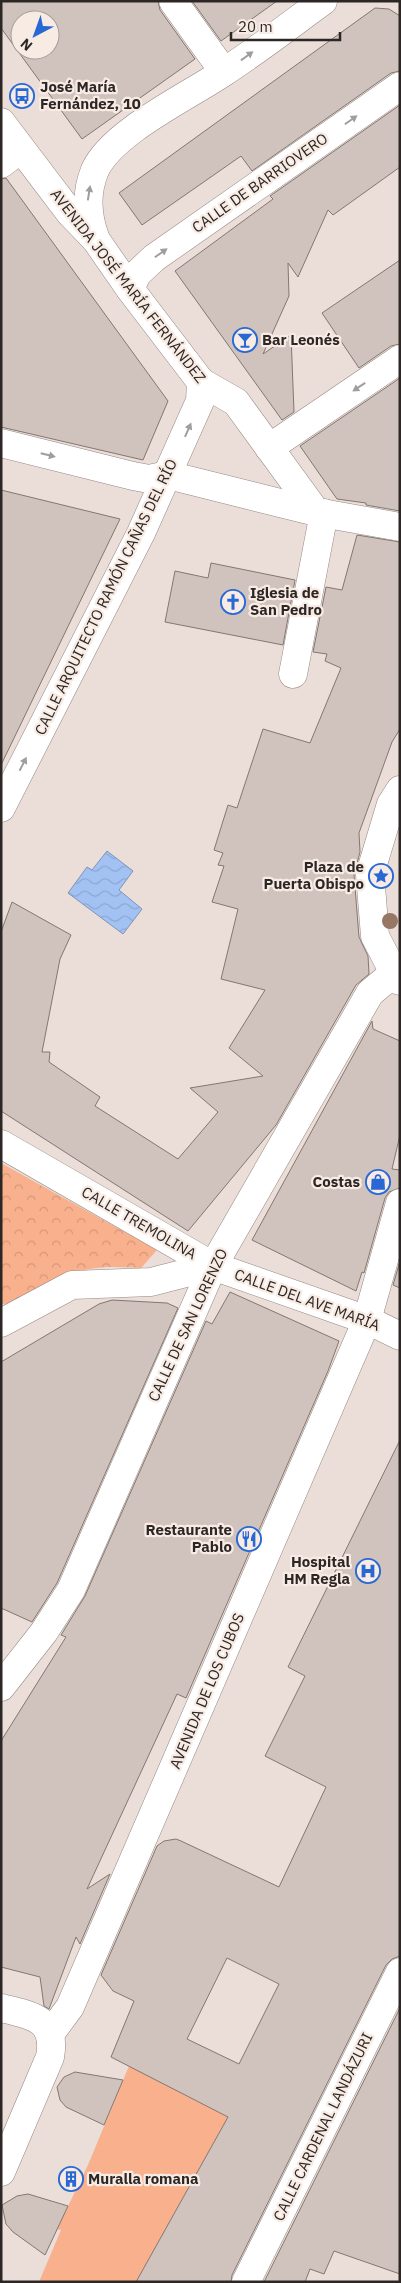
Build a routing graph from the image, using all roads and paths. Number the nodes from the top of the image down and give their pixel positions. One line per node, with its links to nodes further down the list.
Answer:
1 (173, 1): 3 (street)
2 (323, 1): 3 (street, one-way to 2)
3 (224, 72): 7 (street, one-way to 3)
4 (400, 86): 8 (street, CALLE DE BARRIOVERO, one-way to 4)
5 (1, 122): 6 (street, AVENIDA JOSÉ MARÍA FERNÁNDEZ)
6 (11, 156): 7 (street, AVENIDA JOSÉ MARÍA FERNÁNDEZ)
7 (96, 240): 8 (street, AVENIDA JOSÉ MARÍA FERNÁNDEZ)
8 (130, 289): 10 (street, AVENIDA JOSÉ MARÍA FERNÁNDEZ)
9 (400, 359): 12 (street, one-way to 12)
10 (201, 382): 12 (street, AVENIDA JOSÉ MARÍA FERNÁNDEZ); 13 (street, CALLE ARQUITECTO RAMÓN CAÑAS DEL RÍO, one-way to 10)
11 (1, 443): 13 (street, one-way to 13)
12 (270, 448): 14 (street, AVENIDA JOSÉ MARÍA FERNÁNDEZ)
13 (168, 475): 14 (street); 18 (street, CALLE ARQUITECTO RAMÓN CAÑAS DEL RÍO, one-way to 13)
14 (320, 513): 15 (street); 16 (street)
15 (400, 527)
16 (293, 674)
17 (400, 790): 19 (street)
18 (2, 804)
19 (397, 977): 22 (street, CALLE DE SAN LORENZO)
20 (1, 1144): 22 (street, CALLE TREMOLINA)
21 (400, 1203): 23 (street, AVENIDA DE LOS CUBOS)
22 (213, 1266): 23 (street, CALLE DEL AVE MARÍA); 24 (street, CALLE TREMOLINA); 26 (street, CALLE DE SAN LORENZO)
23 (367, 1320): 25 (street, CALLE DEL AVE MARÍA); 29 (street, AVENIDA DE LOS CUBOS)
24 (1, 1323)
25 (400, 1336)
26 (1, 1687)
27 (400, 1972): 31 (street, CALLE CARDENAL LANDÁZURI)
28 (1, 2008): 29 (street)
29 (50, 2034): 30 (street)
30 (1, 2172)
31 (246, 2282)

